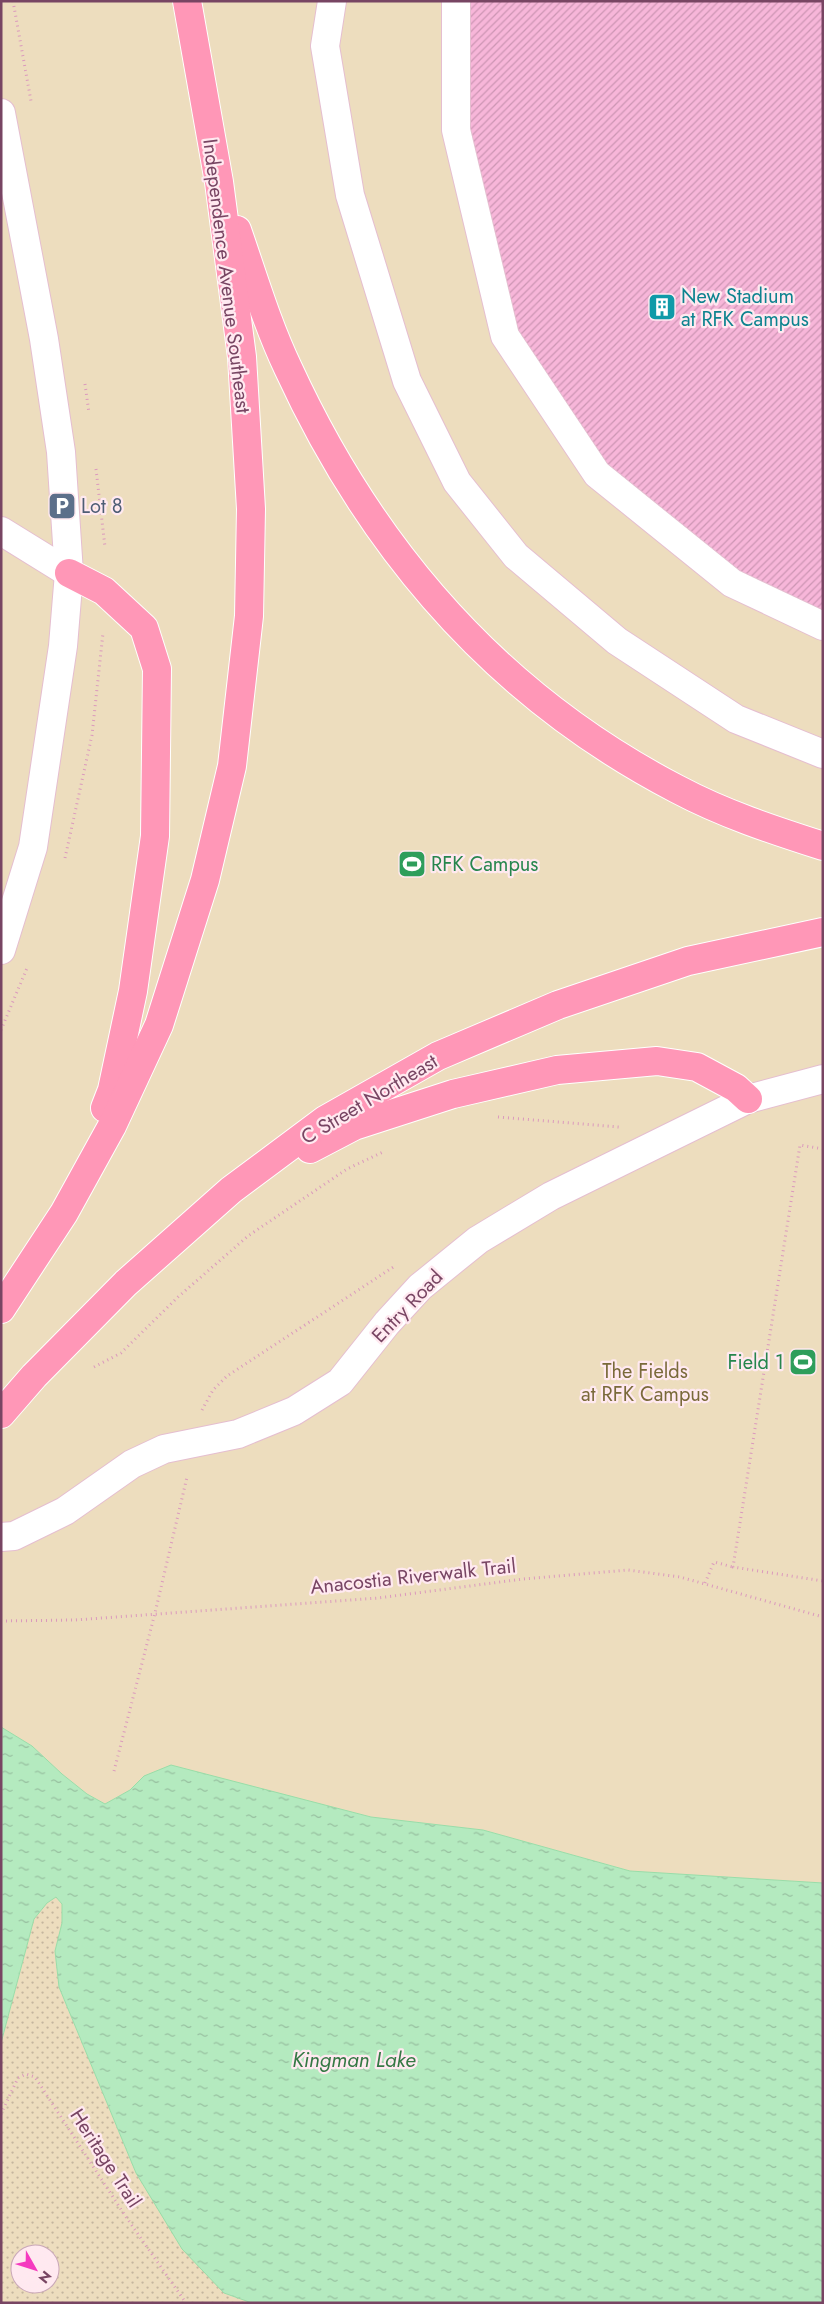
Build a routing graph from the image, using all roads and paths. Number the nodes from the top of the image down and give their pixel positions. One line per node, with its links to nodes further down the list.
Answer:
1 (12, 1): 5 (path)
2 (187, 1): 7 (main road, Independence Avenue Southeast)
3 (332, 1): 11 (street)
4 (456, 1): 10 (street)
5 (15, 14)
6 (1, 112): 9 (street)
7 (219, 182): 12 (main road); 22 (main road, Independence Avenue Southeast)
8 (1, 531): 9 (street)
9 (69, 573): 14 (street); 22 (main road)
10 (823, 626)
11 (823, 754)
12 (823, 846)
13 (823, 932): 21 (main road, C Street Northeast)
14 (1, 950)
15 (823, 1079): 16 (street, Entry Road)
16 (748, 1099): 21 (main road); 27 (street, Entry Road)
17 (497, 1117): 18 (path)
18 (627, 1128)
19 (388, 1149): 24 (path)
20 (823, 1149): 28 (path)
21 (231, 1190): 25 (main road, C Street Northeast)
22 (64, 1214): 23 (main road, Independence Avenue Southeast)
23 (1, 1309)
24 (94, 1367)
25 (1, 1414)
26 (188, 1471): 31 (path)
27 (1, 1537)
28 (733, 1568): 29 (path); 30 (path)
29 (823, 1581)
30 (704, 1583): 31 (path, Anacostia Riverwalk Trail); 32 (path, Anacostia Riverwalk Trail)
31 (155, 1614): 33 (path, Anacostia Riverwalk Trail); 34 (path)
32 (823, 1617)
33 (1, 1621)
34 (114, 1771)
35 (1, 2114): 36 (path, Heritage Trail)
36 (186, 2303)

